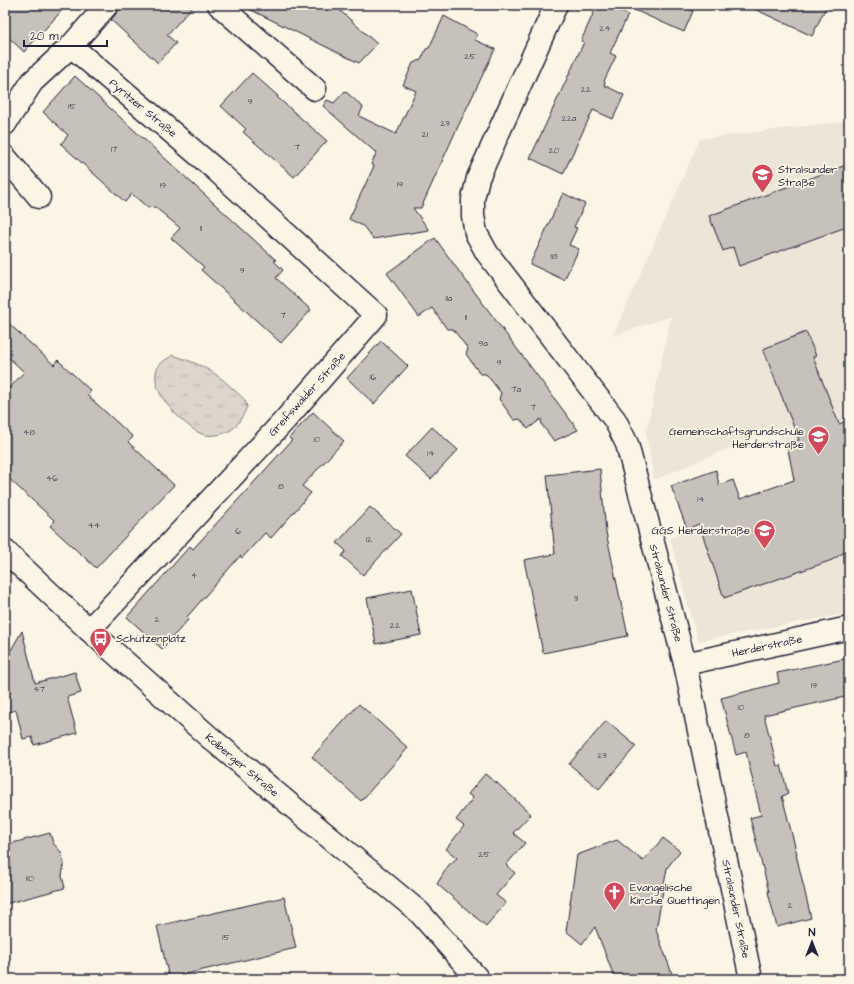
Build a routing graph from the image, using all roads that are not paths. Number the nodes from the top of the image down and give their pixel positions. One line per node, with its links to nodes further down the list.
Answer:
1 (107, 5): 4 (street)
2 (219, 5): 5 (street)
3 (556, 5): 13 (street, Stralsunder Straße)
4 (70, 46): 6 (street); 8 (street, Pyritzer Straße)
5 (315, 89)
6 (5, 124)
7 (5, 157): 9 (street)
8 (216, 170): 12 (street, Greifswalder Straße)
9 (39, 197)
10 (5, 551): 12 (street, Kolberger Straße)
11 (849, 628): 13 (street, Herderstraße)
12 (89, 630): 14 (street, Kolberger Straße)
13 (685, 664): 15 (street, Stralsunder Straße)
14 (478, 979)
15 (751, 979)

